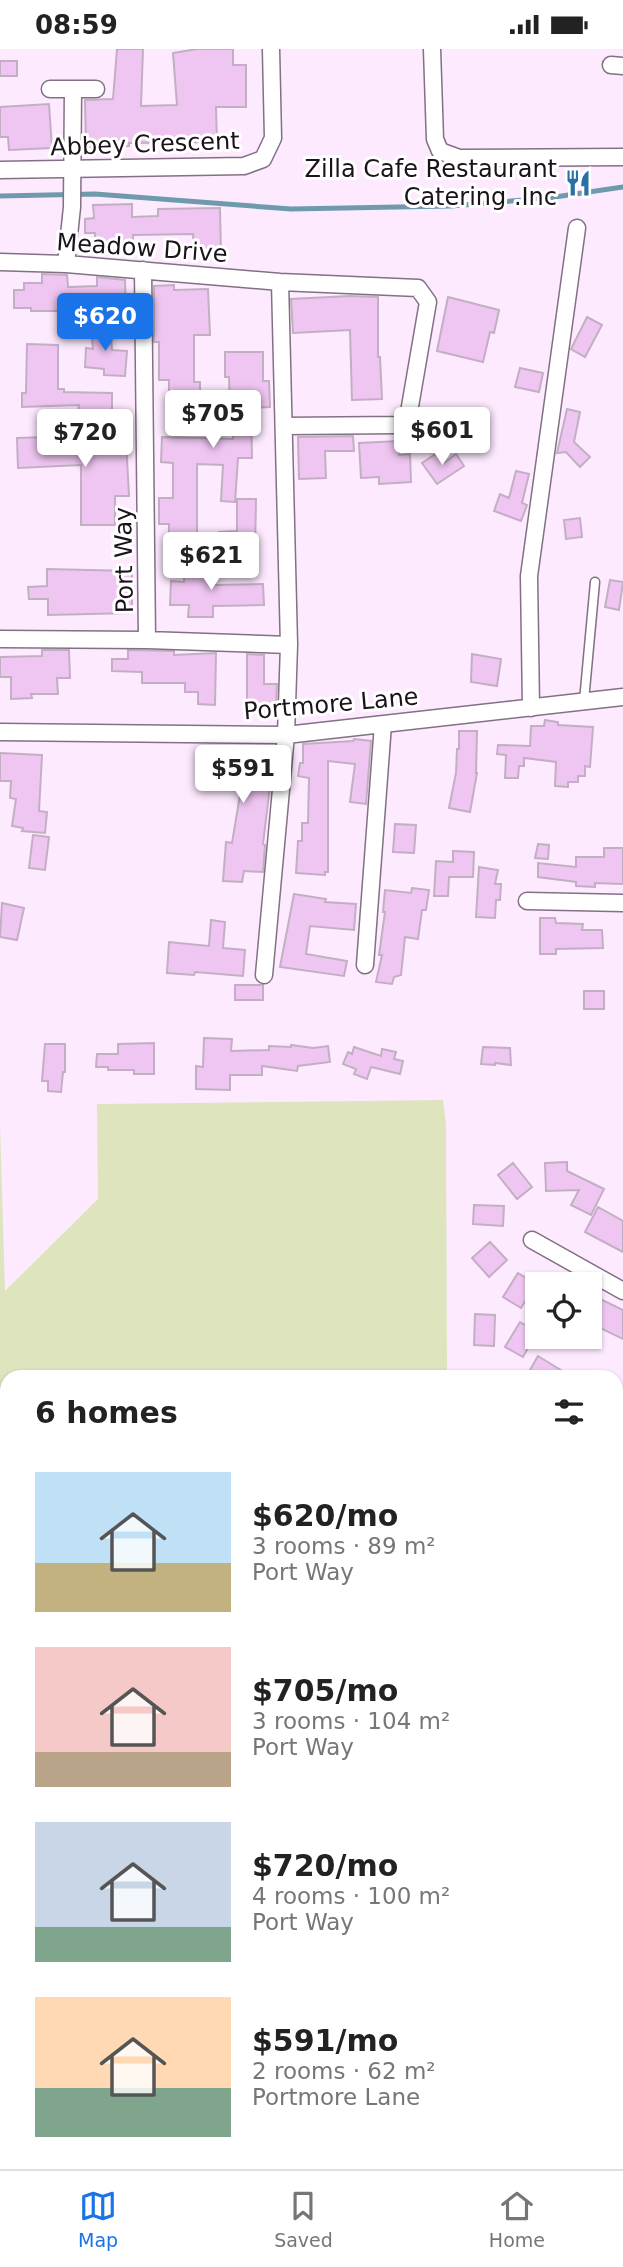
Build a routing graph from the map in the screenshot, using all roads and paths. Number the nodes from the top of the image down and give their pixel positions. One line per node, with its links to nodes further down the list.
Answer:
1 (271, 49): 8 (street, Abbey Crescent)
2 (432, 49): 6 (street)
3 (50, 89): 4 (street)
4 (73, 89): 5 (street); 8 (street)
5 (96, 89)
6 (623, 157)
7 (0, 170): 8 (street, Abbey Crescent)
8 (74, 170): 11 (street)
9 (577, 228): 21 (street)
10 (0, 262): 11 (street, Meadow Drive)
11 (66, 264): 12 (street, Meadow Drive)
12 (144, 270): 13 (street, Meadow Drive); 17 (street, Port Way)
13 (281, 282): 14 (street); 14 (street, Meadow Drive)
14 (284, 426): 18 (street)
15 (594, 582): 20 (lane)
16 (0, 639): 17 (street)
17 (147, 640): 18 (street)
18 (289, 645): 24 (street)
19 (623, 697): 20 (street, Portmore Lane)
20 (584, 701): 21 (street, Portmore Lane)
21 (531, 708): 22 (street, Portmore Lane)
22 (383, 724): 24 (street, Portmore Lane); 27 (street)
23 (0, 732): 24 (street, Portmore Lane)
24 (286, 735): 28 (street)
25 (527, 901): 26 (street)
26 (623, 903)
27 (365, 965)
28 (264, 975)
29 (532, 1240): 30 (street)
30 (623, 1291)

